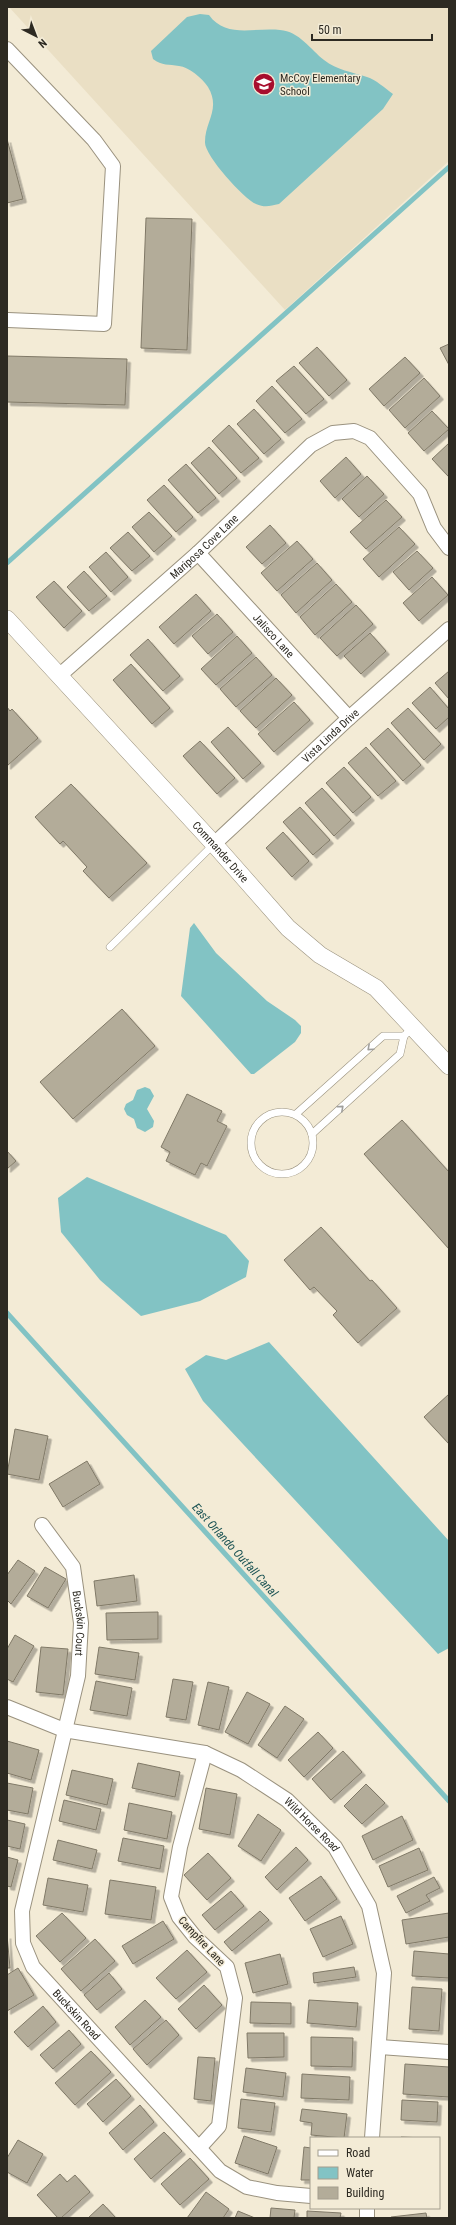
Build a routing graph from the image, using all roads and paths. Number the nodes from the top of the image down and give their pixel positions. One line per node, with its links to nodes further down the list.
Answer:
1 (7, 49): 2 (street)
2 (8, 320)
3 (449, 548): 4 (street, Mariposa Cove Lane)
4 (198, 553): 7 (street, Mariposa Cove Lane); 8 (street, Jalisco Lane)
5 (7, 619): 7 (street, Commander Drive)
6 (449, 629): 8 (street, Vista Linda Drive)
7 (60, 675): 9 (street, Commander Drive)
8 (348, 718): 9 (street, Vista Linda Drive)
9 (214, 844): 10 (lane); 11 (street, Commander Drive)
10 (110, 947)
11 (409, 1031): 12 (street, Commander Drive); 13 (lane, one-way to 13); 14 (lane, one-way to 11)
12 (449, 1066)
13 (296, 1114): 14 (lane); 14 (lane)
14 (312, 1134)
15 (42, 1525): 17 (street, Buckskin Court)
16 (7, 1707): 17 (street, Wild Horse Road)
17 (64, 1730): 18 (street, Wild Horse Road); 22 (street, Buckskin Road)
18 (205, 1753): 19 (street, Wild Horse Road); 22 (street, Campfire Lane)
19 (380, 2047): 20 (street); 21 (street, Wild Horse Road)
20 (449, 2052)
21 (372, 2137)
22 (199, 2148): 23 (street, Buckskin Road)
23 (310, 2196)

